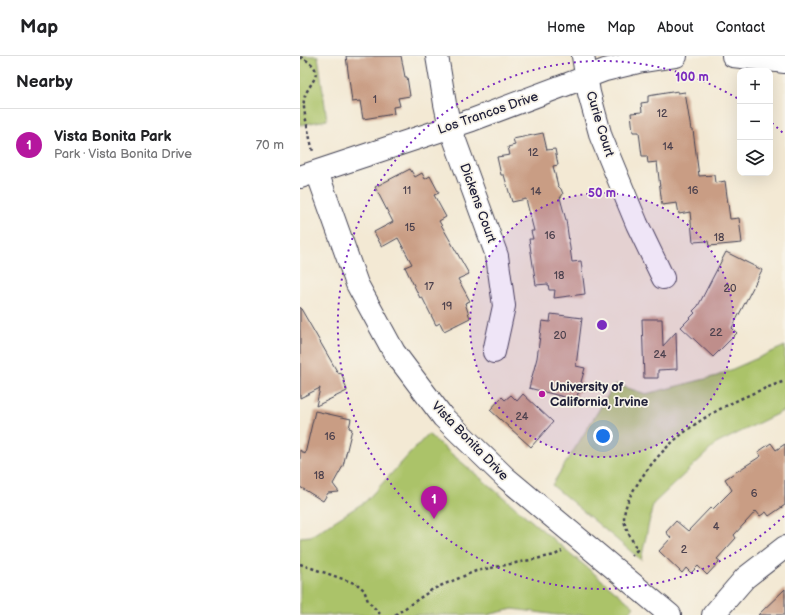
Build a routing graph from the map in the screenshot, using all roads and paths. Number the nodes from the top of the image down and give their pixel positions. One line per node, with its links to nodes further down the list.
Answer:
1 (437, 56): 8 (street, Dickens Court)
2 (583, 56): 7 (street, Curie Court)
3 (676, 56): 7 (street, Los Trancos Drive)
4 (733, 56): 6 (street)
5 (300, 57): 9 (path)
6 (785, 62)
7 (586, 78): 8 (street, Los Trancos Drive); 10 (street, Curie Court)
8 (450, 127): 9 (street, Los Trancos Drive); 11 (street, Dickens Court)
9 (308, 175): 19 (street, Vista Bonita Drive)
10 (663, 278)
11 (494, 352)
12 (785, 381): 15 (path)
13 (568, 547): 18 (path)
14 (785, 547): 20 (street)
15 (631, 556)
16 (300, 564): 17 (path)
17 (381, 615)
18 (395, 615)
19 (670, 615)
20 (713, 615)

